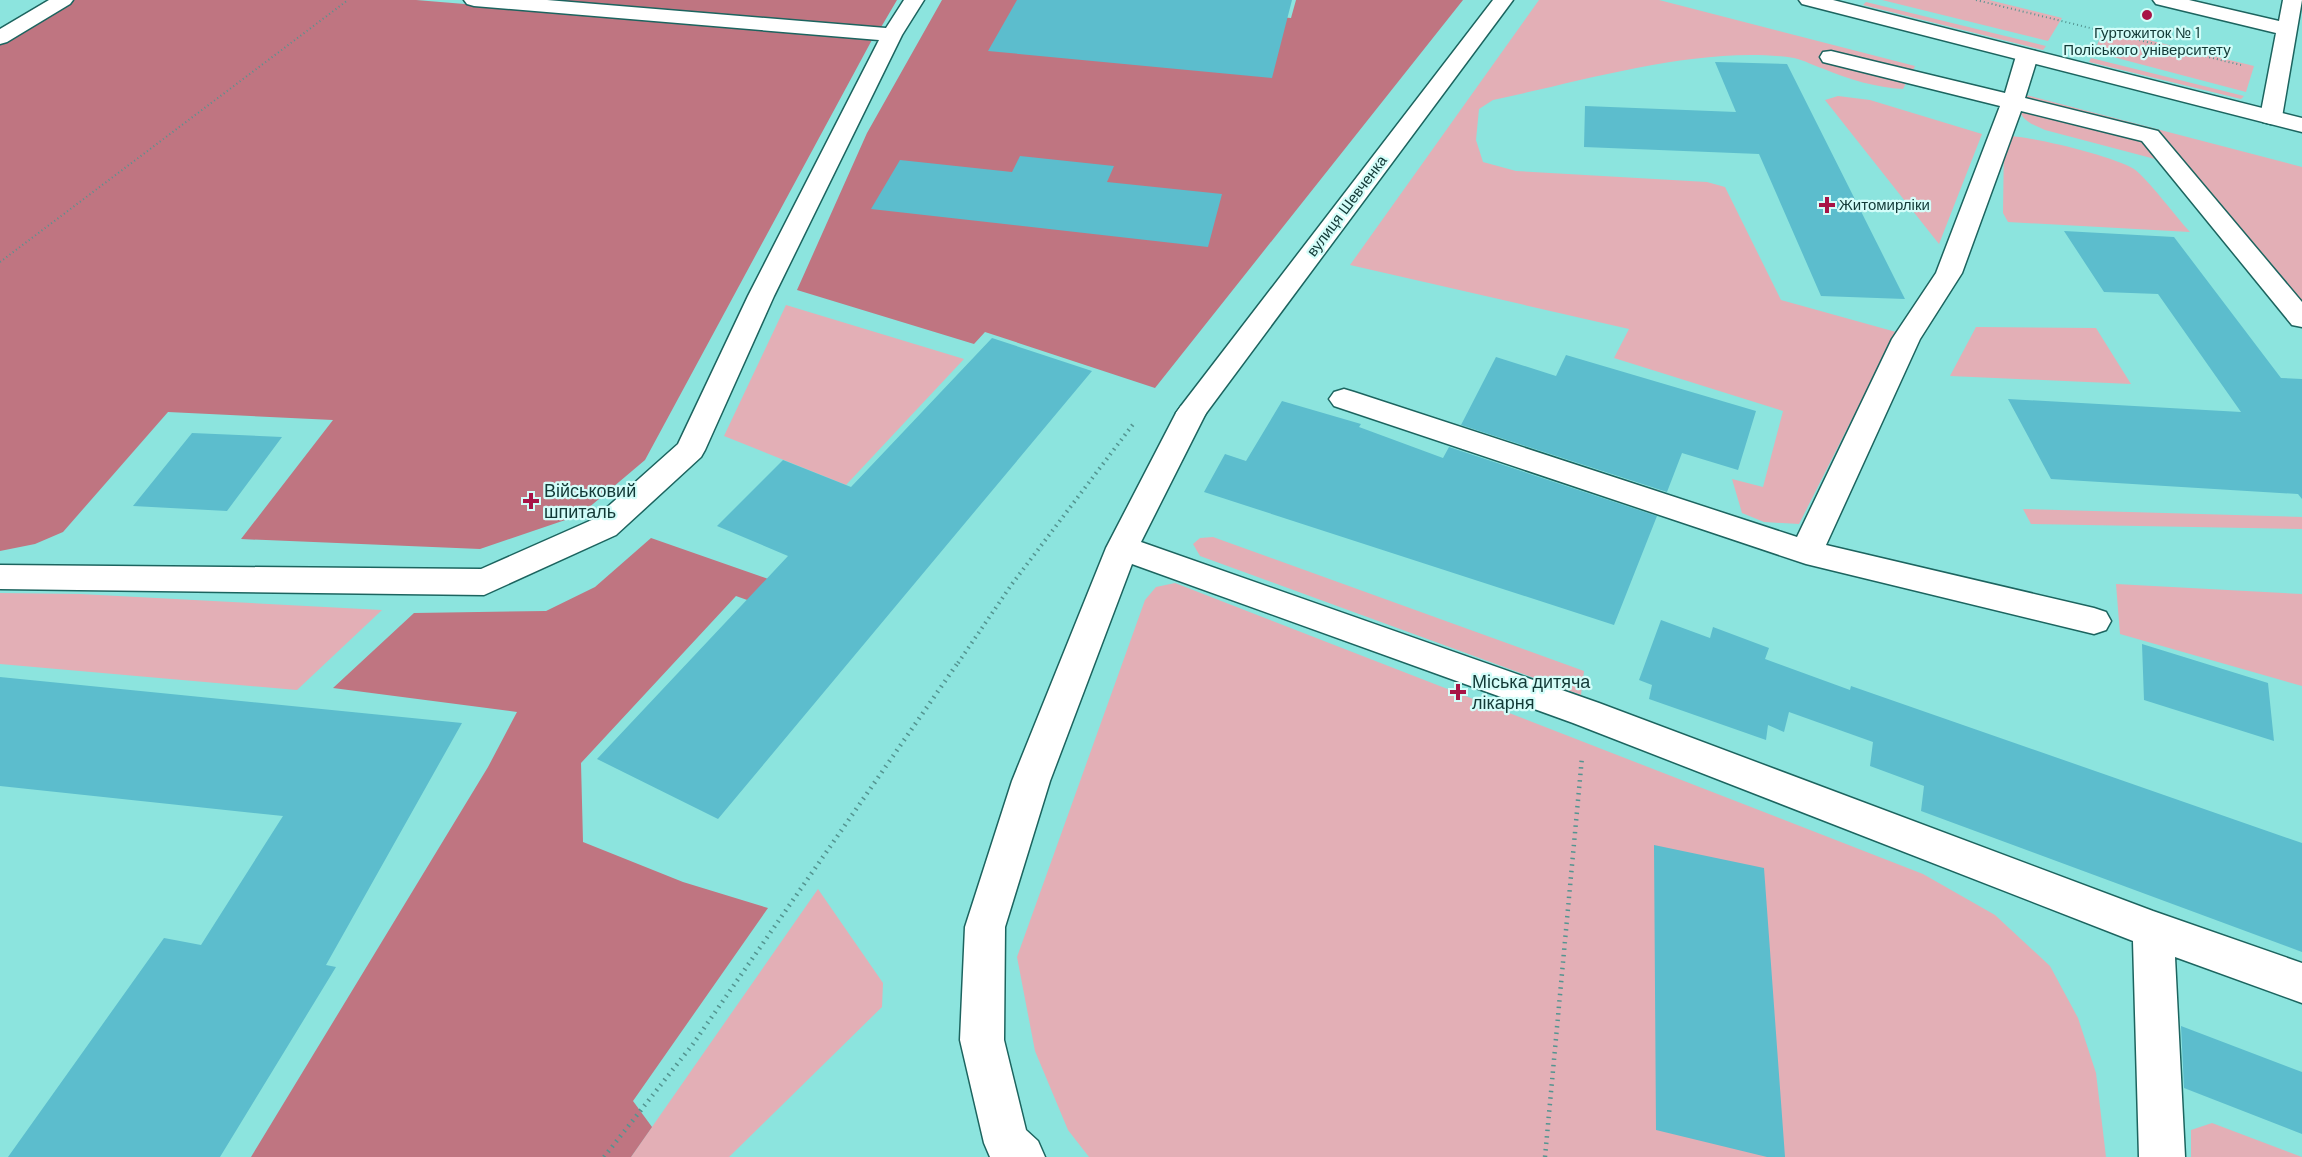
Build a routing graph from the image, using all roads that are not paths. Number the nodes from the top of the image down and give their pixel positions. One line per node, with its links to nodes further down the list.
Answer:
1 (63, 0): 11 (street)
2 (474, 0): 10 (street)
3 (914, 0): 10 (street)
4 (1503, 0): 19 (street, вулиця Шевченка)
5 (1809, 0): 8 (street)
6 (2163, 0): 9 (street)
7 (2293, 0): 9 (street)
8 (1844, 4): 12 (street)
9 (2287, 29): 15 (street)
10 (892, 35): 21 (street)
11 (0, 38)
12 (2027, 56): 14 (street); 15 (street)
13 (1831, 57): 14 (street)
14 (2013, 102): 17 (street); 20 (street)
15 (2271, 117): 16 (street)
16 (2302, 125)
17 (2302, 319)
18 (1344, 399): 20 (street)
19 (1122, 548): 23 (street); 25 (street, вулиця Шевченка)
20 (1806, 552): 22 (street)
21 (0, 577)
22 (2094, 621)
23 (2153, 930): 24 (street); 26 (street)
24 (2302, 983)
25 (1022, 1157)
26 (2162, 1157)

